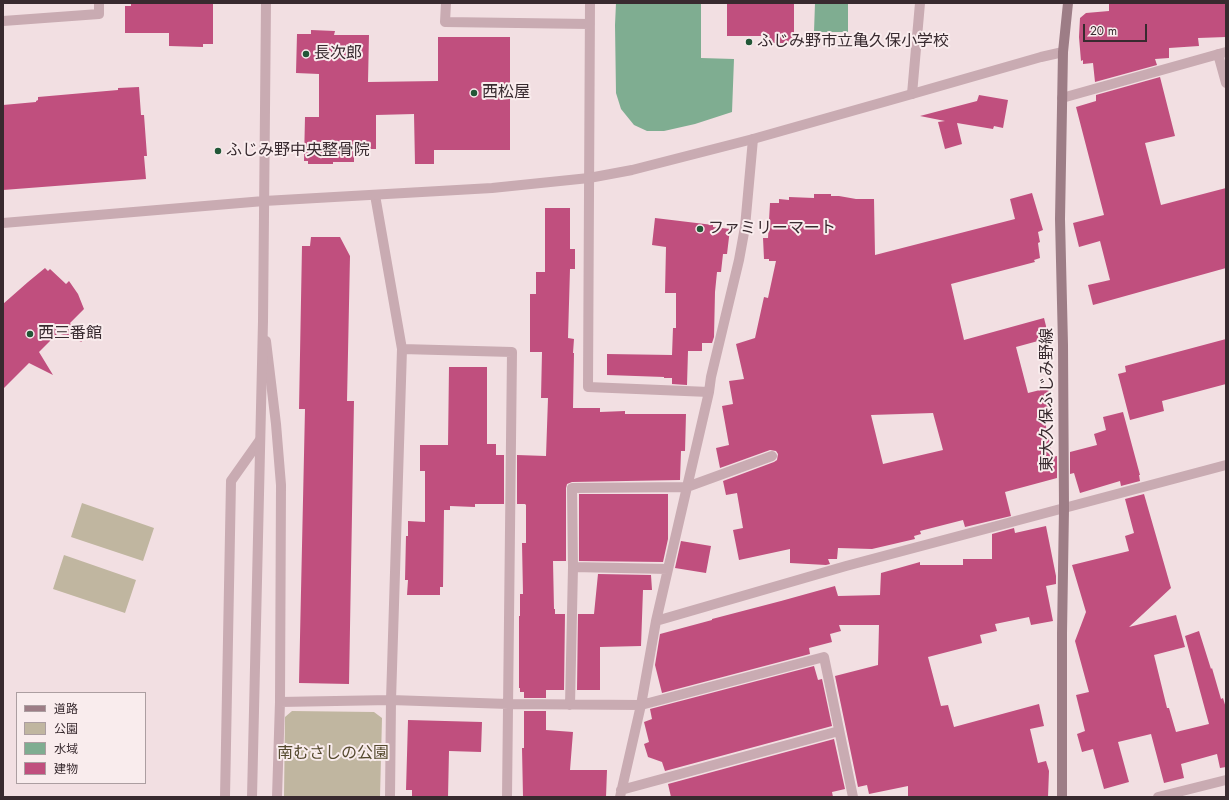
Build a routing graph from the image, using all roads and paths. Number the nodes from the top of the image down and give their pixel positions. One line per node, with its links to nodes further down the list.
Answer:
1 (99, 3): 7 (street)
2 (266, 3): 17 (street)
3 (446, 3): 8 (street)
4 (590, 3): 8 (street)
5 (920, 3): 12 (street)
6 (1068, 3): 9 (main road, 東大久保ふじみ野線)
7 (3, 21)
8 (590, 24): 15 (street)
9 (1062, 52): 12 (street); 13 (main road, 東大久保ふじみ野線)
10 (1222, 53): 11 (street); 13 (street)
11 (1226, 83)
12 (912, 94): 14 (street)
13 (1062, 98): 26 (main road, 東大久保ふじみ野線)
14 (753, 140): 15 (street); 21 (street)
15 (589, 178): 16 (street); 21 (street)
16 (375, 194): 17 (street); 20 (street)
17 (264, 201): 18 (street); 19 (street)
18 (3, 223)
19 (263, 321): 22 (street); 31 (street)
20 (402, 349): 30 (street); 32 (street)
21 (709, 392): 25 (street)
22 (260, 440): 38 (street); 39 (street)
23 (772, 456): 25 (street)
24 (1226, 465): 26 (street)
25 (687, 487): 27 (street); 28 (street)
26 (1064, 509): 29 (street); 44 (main road, 東大久保ふじみ野線)
27 (573, 567): 28 (street); 33 (street)
28 (668, 569): 29 (street)
29 (656, 621): 34 (street)
30 (391, 700): 31 (street); 32 (street); 41 (street)
31 (280, 702): 40 (street)
32 (508, 704): 33 (street); 42 (street)
33 (570, 705): 34 (street)
34 (641, 705): 35 (street); 37 (street)
35 (839, 731): 37 (street); 43 (street)
36 (1226, 780): 45 (street)
37 (621, 793)
38 (225, 797)
39 (252, 797)
40 (277, 797)
41 (390, 797)
42 (507, 797)
43 (853, 797)
44 (1062, 797)
45 (1158, 797)

